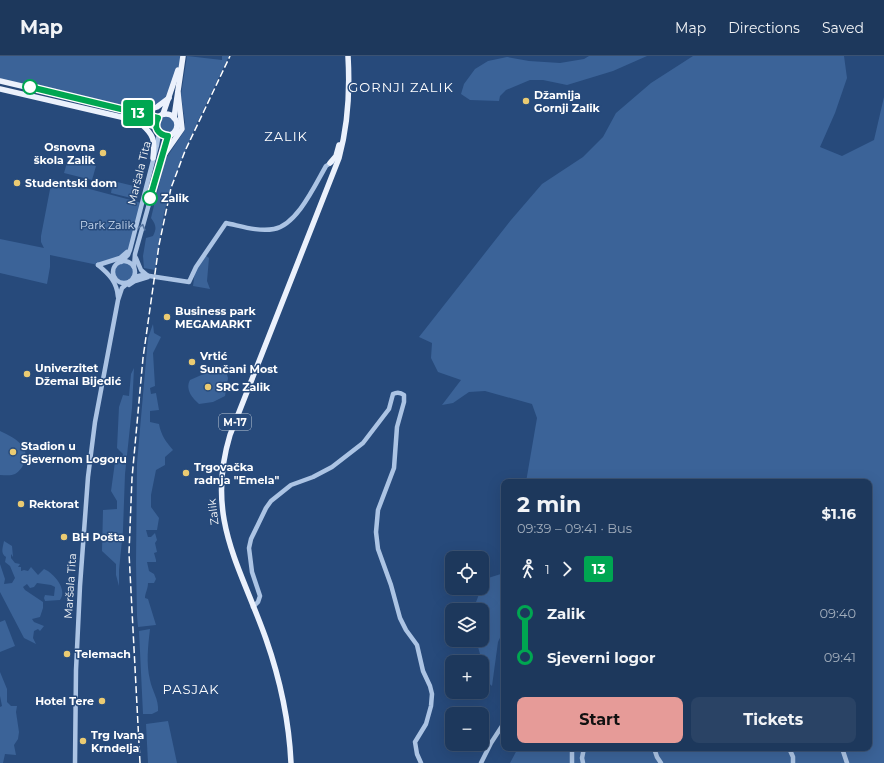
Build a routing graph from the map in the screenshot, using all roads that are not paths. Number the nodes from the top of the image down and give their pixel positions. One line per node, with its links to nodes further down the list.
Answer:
1 (183, 56): 5 (main road); 6 (main road)
2 (348, 56): 11 (main road, Zalik / M-17)
3 (0, 81): 7 (main road)
4 (0, 89): 12 (main road)
5 (178, 92): 10 (main road); 16 (main road)
6 (170, 98): 7 (main road); 8 (main road)
7 (139, 113): 9 (main road)
8 (163, 114): 9 (main road); 10 (main road)
9 (158, 118): 13 (main road)
10 (174, 118): 14 (main road)
11 (346, 120): 17 (main road); 18 (main road, Zalik / M-17)
12 (139, 122): 13 (main road); 15 (main road)
13 (157, 130): 14 (main road); 15 (street, Maršala Tita)
14 (168, 136): 16 (street, Maršala Tita)
15 (153, 158): 19 (street, Maršala Tita)
16 (160, 159): 20 (street, Maršala Tita, one-way to 16)
17 (330, 163): 18 (street); 24 (street)
18 (338, 163): 31 (main road, Zalik / M-17)
19 (130, 250): 21 (street, Maršala Tita); 29 (street)
20 (136, 252): 22 (street, Maršala Tita); 24 (street)
21 (122, 262): 22 (street); 26 (street)
22 (134, 268): 23 (street); 25 (street)
23 (143, 275): 24 (street); 25 (street)
24 (150, 276): 29 (street)
25 (134, 277): 27 (street)
26 (116, 278): 27 (street); 28 (street, Maršala Tita)
27 (129, 282): 28 (street)
28 (119, 294): 29 (street, Maršala Tita)
29 (118, 300): 39 (street, Maršala Tita)
30 (259, 590): 31 (street); 32 (street); 41 (street)
31 (251, 600): 32 (main road, M-17)
32 (253, 606): 40 (main road, M-17)
33 (501, 727): 42 (street)
34 (572, 751): 43 (street)
35 (583, 751): 44 (street)
36 (655, 751): 45 (street)
37 (790, 751): 46 (street)
38 (843, 751): 47 (street)
39 (75, 763)
40 (291, 763)
41 (421, 763)
42 (481, 763)
43 (572, 763)
44 (583, 763)
45 (661, 763)
46 (793, 763)
47 (847, 763)

